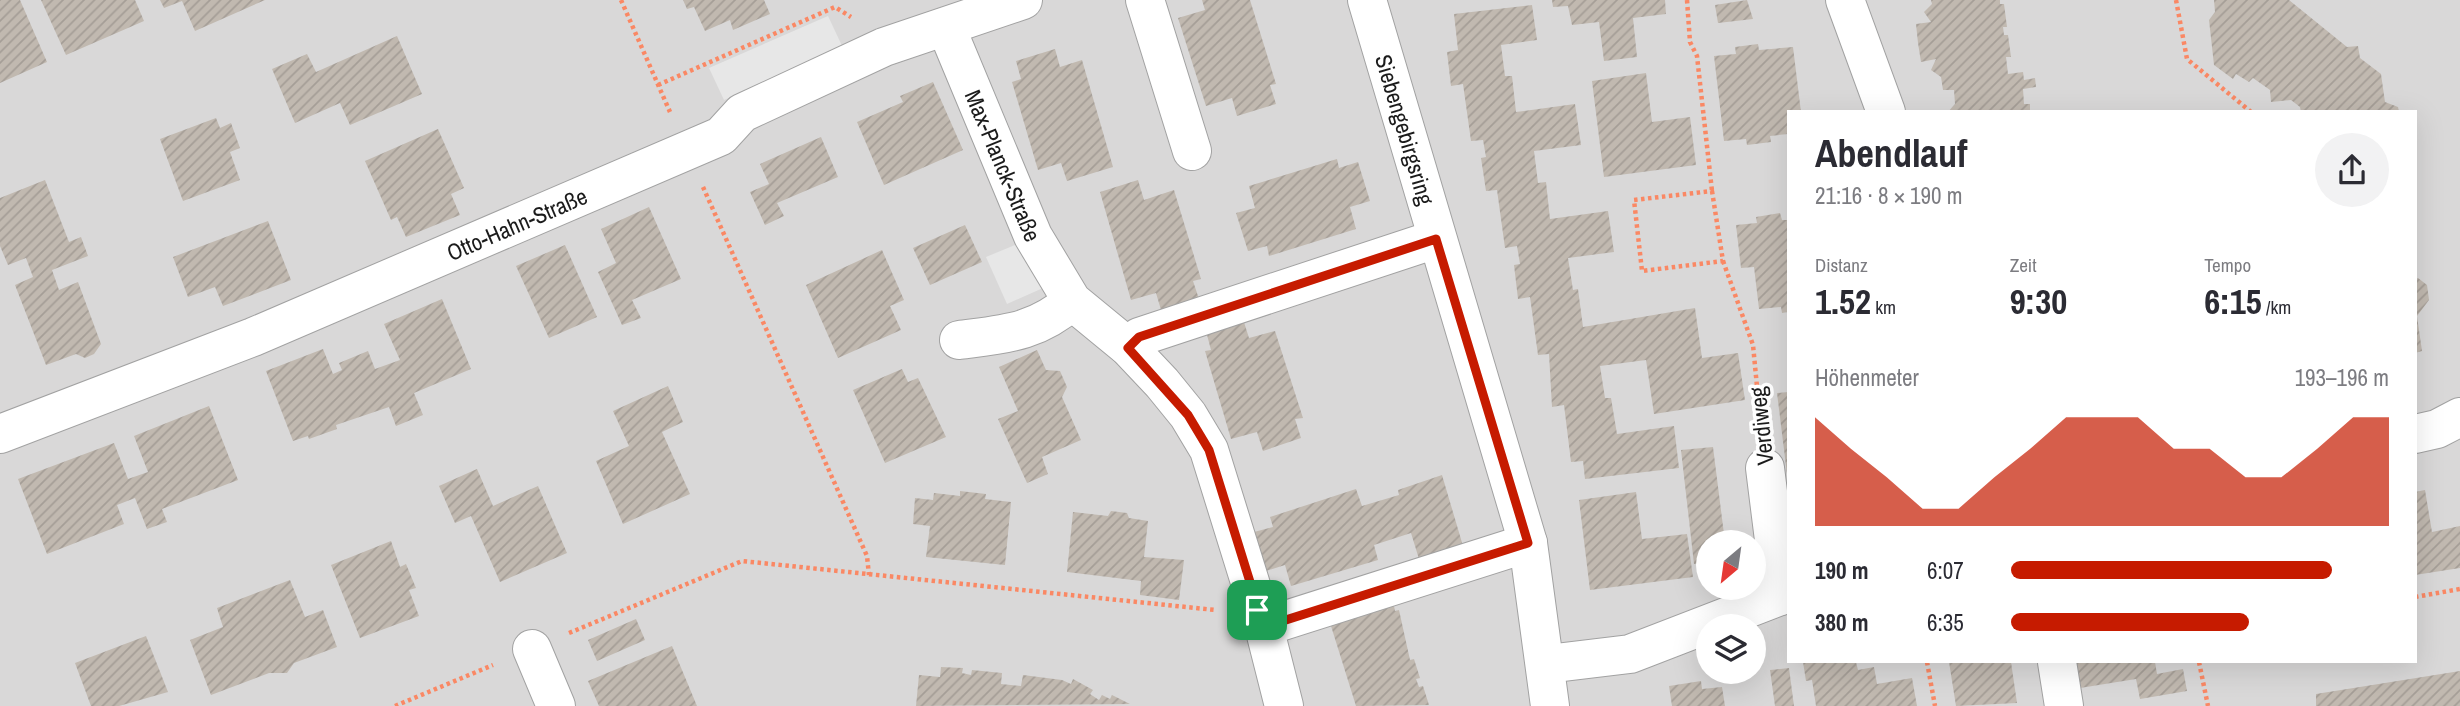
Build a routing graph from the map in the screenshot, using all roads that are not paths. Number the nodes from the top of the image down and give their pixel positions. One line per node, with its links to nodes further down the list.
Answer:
1 (1023, 0): 5 (street, Otto-Hahn-Straße)
2 (1145, 0): 7 (street)
3 (1367, 0): 8 (street, Siebengebirgsring)
4 (1845, 0): 6 (street)
5 (946, 27): 9 (street, Max-Planck-Straße); 13 (street, Otto-Hahn-Straße)
6 (1885, 110)
7 (1192, 151)
8 (1436, 239): 11 (street); 16 (street, Siebengebirgsring)
9 (1072, 301): 10 (street); 11 (street, Max-Planck-Straße)
10 (959, 340)
11 (1128, 348): 18 (street, Max-Planck-Straße)
12 (2460, 416): 14 (street)
13 (0, 434)
14 (2417, 434)
15 (1765, 468): 17 (street, Verdiweg)
16 (1528, 543): 18 (street); 21 (street, Siebengebirgsring)
17 (1785, 595): 21 (street)
18 (1261, 618): 23 (street, Max-Planck-Straße)
19 (532, 649): 22 (street)
20 (2057, 663): 25 (street)
21 (1547, 664): 24 (street, Siebengebirgsring)
22 (556, 706)
23 (1284, 706)
24 (1550, 706)
25 (2064, 706)

